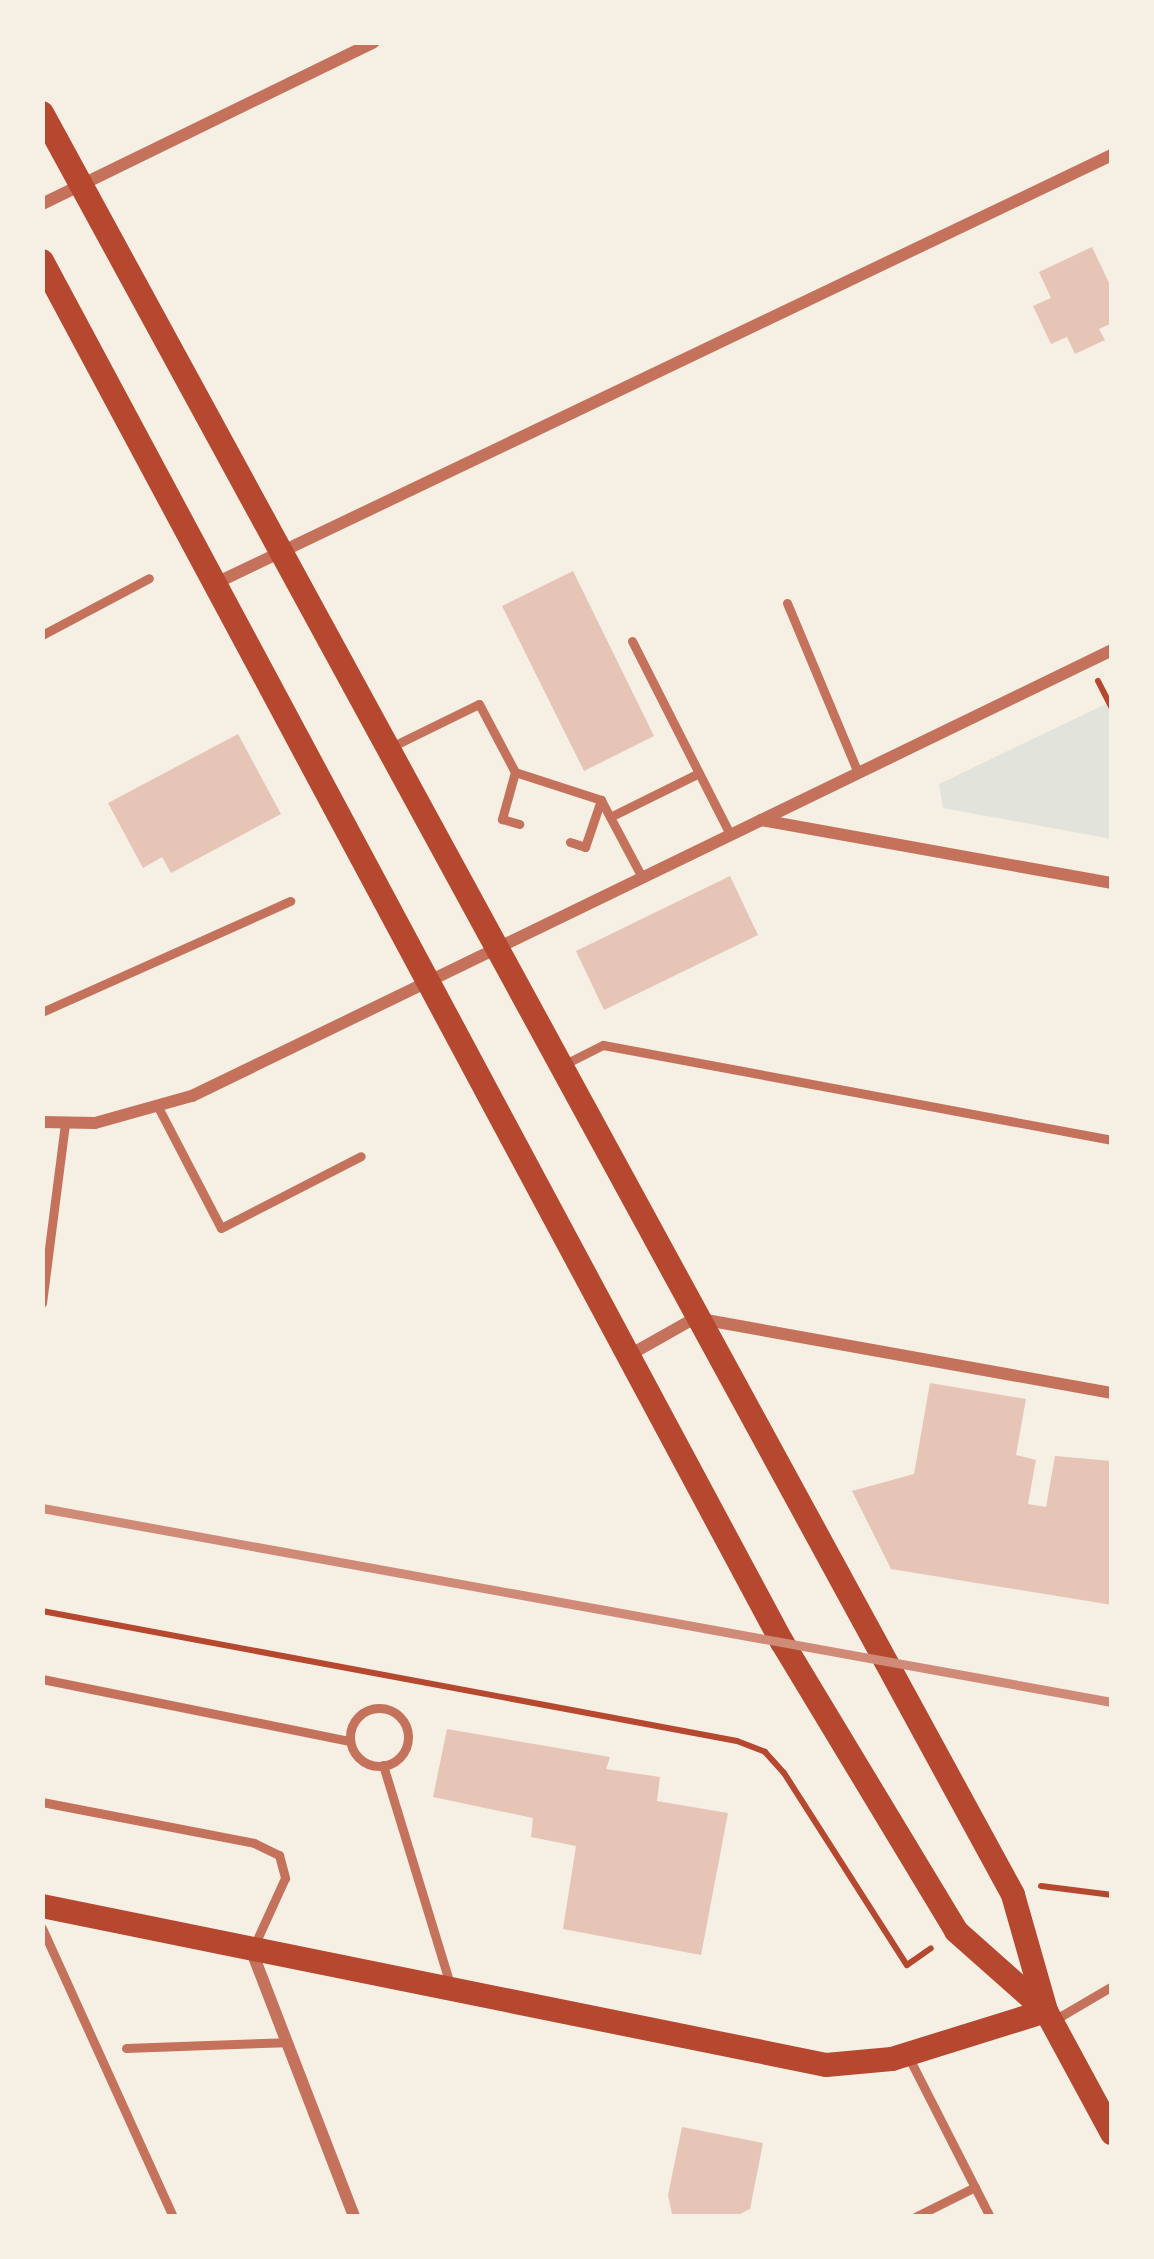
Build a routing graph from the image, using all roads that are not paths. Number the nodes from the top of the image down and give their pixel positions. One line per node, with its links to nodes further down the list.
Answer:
1 (374, 42): 4 (street)
2 (42, 113): 4 (main road)
3 (1112, 155): 7 (street)
4 (79, 185): 5 (street); 7 (main road)
5 (42, 204)
6 (42, 261): 9 (main road)
7 (278, 554): 9 (street); 14 (main road)
8 (149, 578): 11 (lane)
9 (212, 585): 28 (main road)
10 (787, 603): 17 (lane)
11 (42, 635)
12 (632, 641): 16 (lane)
13 (1112, 650): 17 (street)
14 (387, 749): 15 (lane); 27 (main road)
15 (514, 772): 18 (lane); 21 (lane)
16 (699, 772): 19 (lane); 22 (lane)
17 (858, 772): 20 (street)
18 (601, 800): 19 (lane); 23 (lane)
19 (610, 817): 24 (lane)
20 (760, 820): 22 (street); 25 (street)
21 (518, 824)
22 (730, 834): 24 (street)
23 (570, 842)
24 (642, 877): 27 (street)
25 (1112, 883)
26 (290, 901): 29 (lane)
27 (497, 945): 28 (street); 30 (main road)
28 (423, 981): 31 (street); 39 (main road)
29 (42, 1012)
30 (563, 1065): 34 (lane); 38 (main road)
31 (158, 1107): 33 (street); 35 (lane)
32 (42, 1122): 33 (street)
33 (65, 1123): 36 (lane)
34 (1112, 1140)
35 (361, 1156)
36 (43, 1288): 37 (lane)
37 (42, 1303)
38 (695, 1318): 39 (street); 40 (street); 50 (main road)
39 (626, 1357): 50 (main road)
40 (1112, 1393)
41 (42, 1679): 42 (lane)
42 (350, 1742): 43 (lane); 43 (lane)
43 (382, 1765): 49 (lane)
44 (42, 1802): 47 (lane)
45 (42, 1906): 47 (main road)
46 (42, 1928): 56 (lane)
47 (252, 1952): 49 (main road); 51 (street)
48 (1112, 1986): 50 (lane)
49 (453, 1992): 53 (main road)
50 (1049, 2016): 53 (main road); 54 (main road)
51 (286, 2042): 52 (lane); 57 (street)
52 (126, 2048)
53 (907, 2055): 55 (lane)
54 (1112, 2133)
55 (975, 2187): 58 (lane); 59 (lane)
56 (173, 2217)
57 (354, 2217)
58 (915, 2217)
59 (990, 2217)

